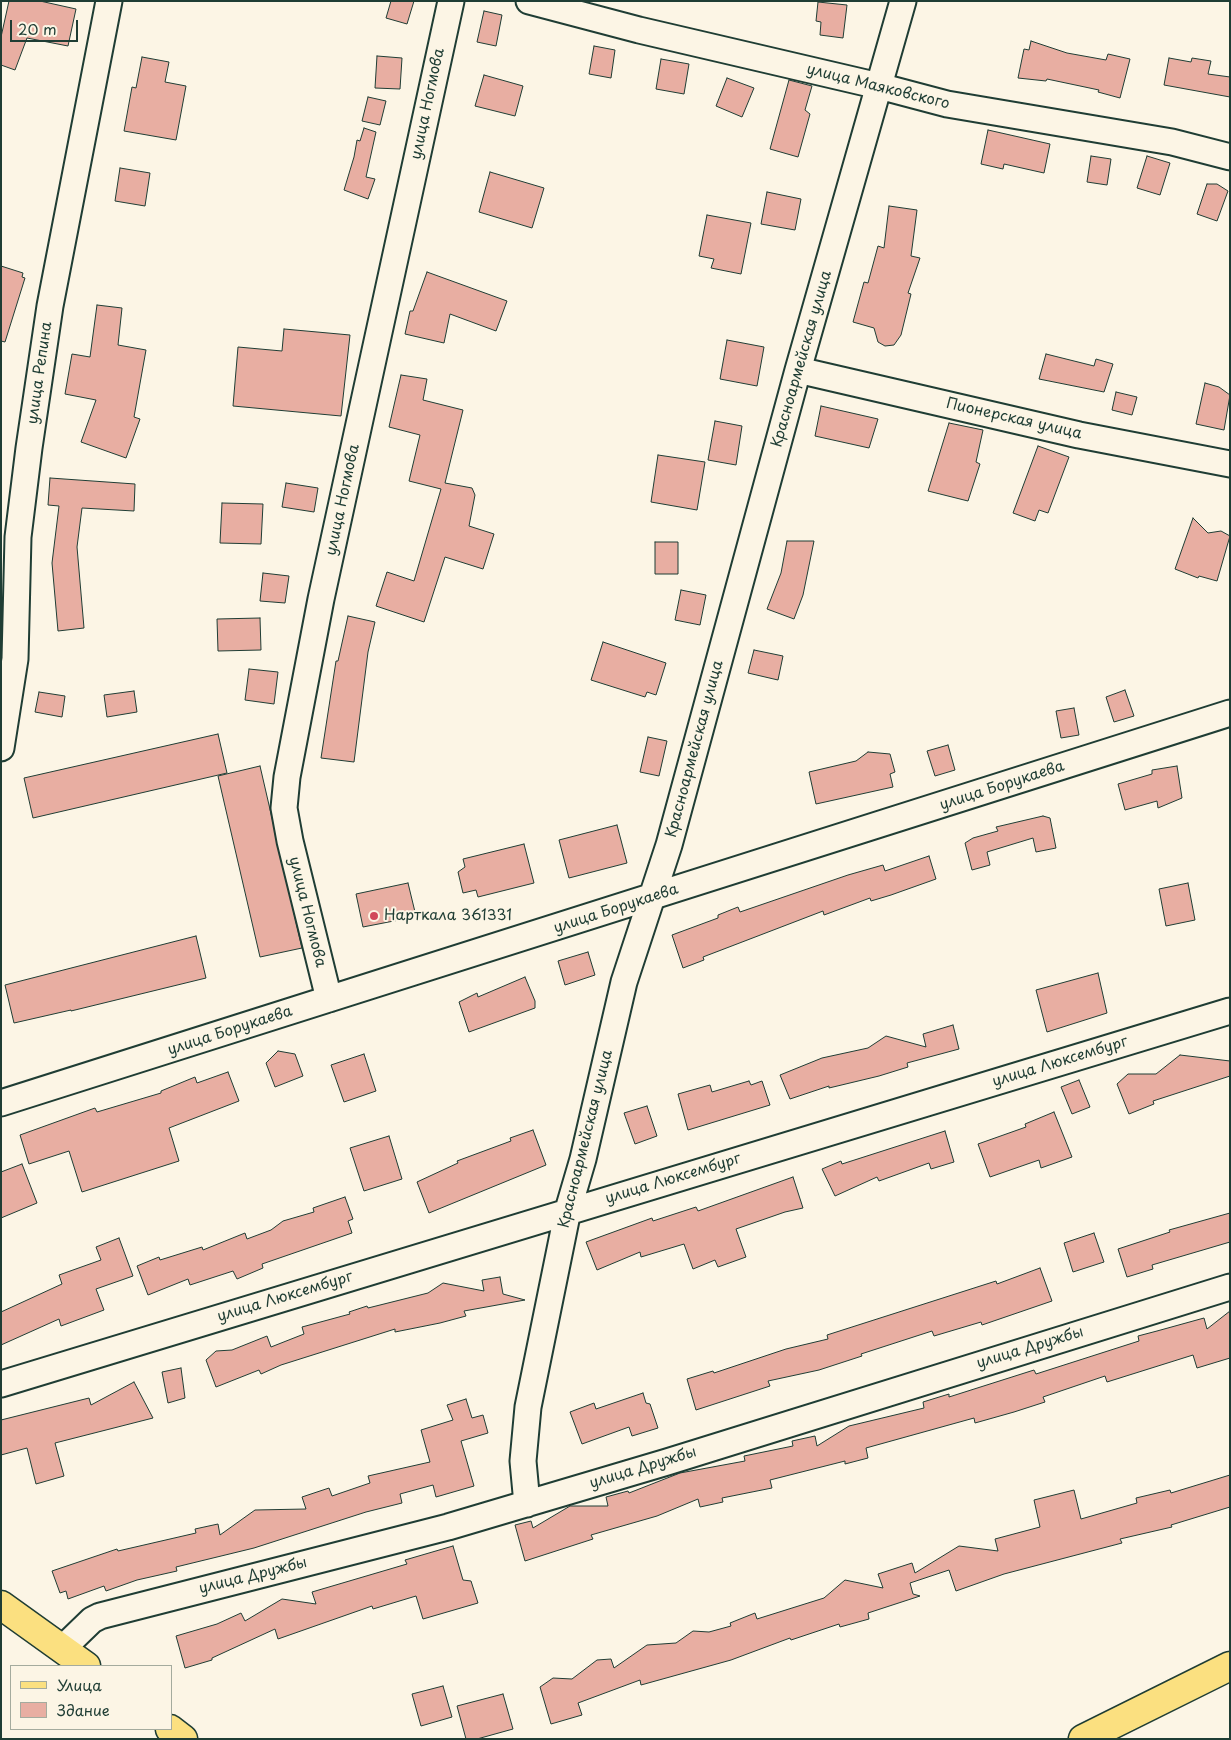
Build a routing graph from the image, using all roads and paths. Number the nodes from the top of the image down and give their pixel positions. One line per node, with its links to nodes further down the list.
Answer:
1 (109, 1): 10 (street, улица Репина)
2 (451, 1): 12 (street, улица Ногмова)
3 (529, 1): 5 (street, улица Маяковского)
4 (903, 1): 5 (street, Красноармейская улица)
5 (879, 86): 6 (street, улица Маяковского); 7 (street, Красноармейская улица)
6 (1230, 158)
7 (798, 370): 8 (street, Пионерская улица); 11 (street, Красноармейская улица)
8 (1230, 464)
9 (1230, 713): 11 (street, улица Борукаева)
10 (1, 748)
11 (651, 898): 12 (street, улица Борукаева); 15 (street, Красноармейская улица)
12 (329, 999): 14 (street, улица Борукаева)
13 (1230, 1011): 15 (street, улица Люксембург)
14 (1, 1103)
15 (568, 1210): 17 (street, улица Люксембург); 18 (street, Красноармейская улица)
16 (1230, 1287): 18 (street, улица Дружбы)
17 (1, 1384)
18 (527, 1504): 20 (street, улица Дружбы)
19 (1, 1605): 20 (main road)
20 (62, 1649): 21 (main road)
21 (85, 1665)
22 (1230, 1666): 25 (main road)
23 (171, 1730): 24 (main road)
24 (183, 1739)
25 (1083, 1739)

